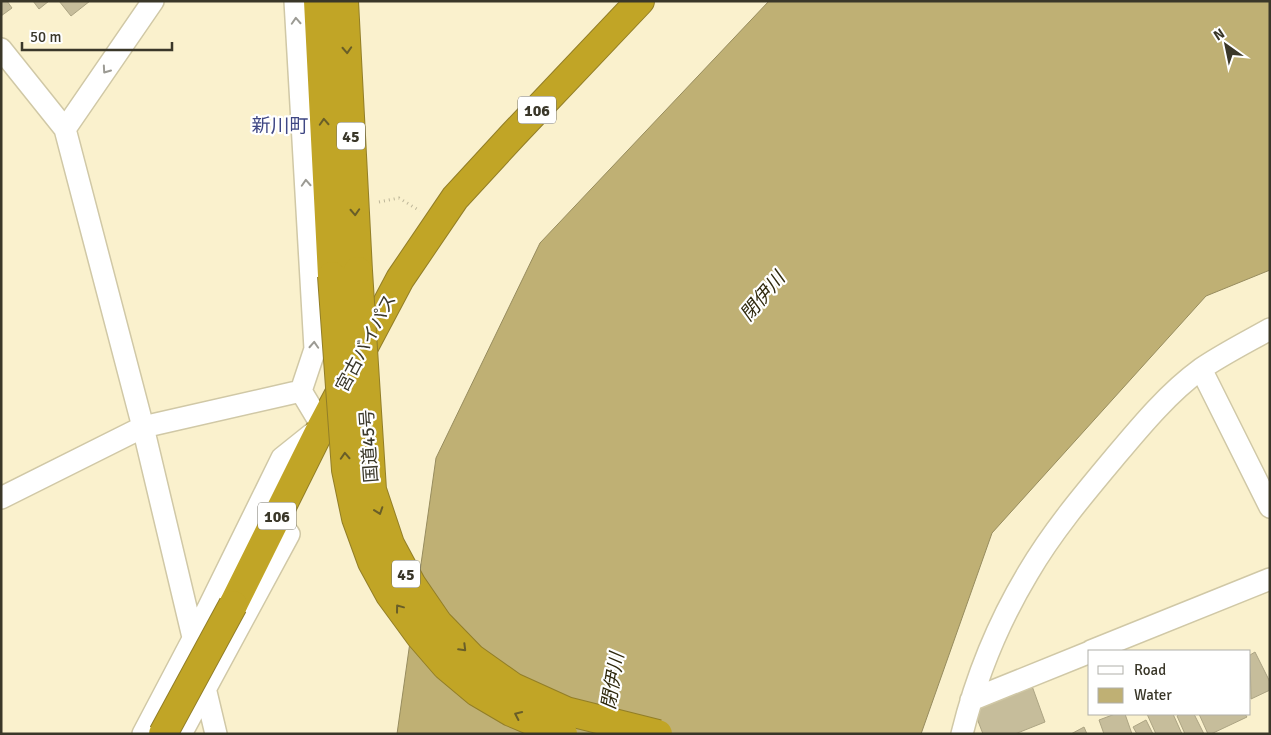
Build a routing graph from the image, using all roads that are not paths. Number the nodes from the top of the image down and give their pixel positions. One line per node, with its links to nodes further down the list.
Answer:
1 (153, 1): 7 (street, one-way to 7)
2 (295, 1): 10 (street, one-way to 2)
3 (318, 1): 26 (highway, 国道45号 / 45, one-way to 3, bridge)
4 (344, 1): 27 (highway, 国道45号 / 45, one-way to 27, bridge)
5 (640, 1): 11 (highway, 宮古バイパス / 106)
6 (1, 49): 7 (street)
7 (65, 129): 12 (street)
8 (1270, 329): 9 (street)
9 (1201, 369): 14 (street); 21 (street)
10 (301, 391): 11 (street); 12 (street)
11 (322, 426): 17 (street); 23 (highway, 宮古バイパス / 106, bridge)
12 (143, 427): 13 (street); 17 (street)
13 (1, 498)
14 (1270, 507)
15 (289, 534): 20 (street)
16 (1270, 578): 18 (street)
17 (193, 639): 20 (street); 22 (street)
18 (1095, 650)
19 (1088, 653): 21 (street)
20 (205, 688): 24 (street); 25 (street)
21 (971, 700): 28 (street)
22 (142, 734)
23 (163, 734)
24 (181, 734)
25 (216, 734)
26 (563, 734)
27 (658, 734)
28 (962, 734)

